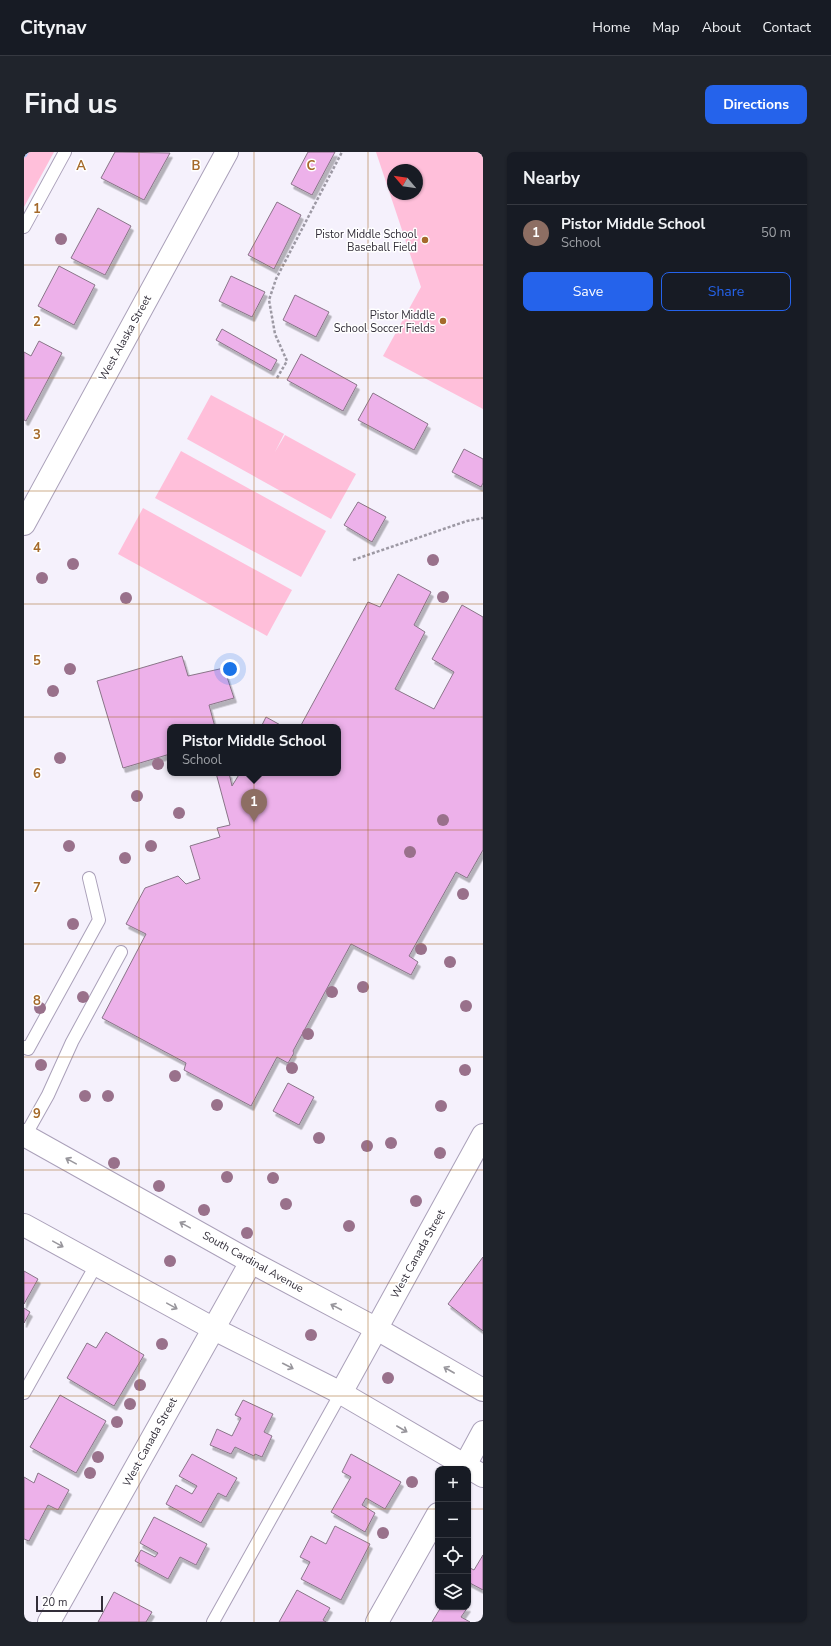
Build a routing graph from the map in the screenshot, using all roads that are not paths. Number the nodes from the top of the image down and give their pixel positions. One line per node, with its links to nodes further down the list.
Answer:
1 (65, 152): 3 (lane)
2 (227, 152): 4 (street, West Alaska Street)
3 (24, 227)
4 (24, 524)
5 (89, 878): 7 (lane)
6 (121, 952): 8 (lane)
7 (24, 1047)
8 (25, 1135): 11 (street, South Cardinal Avenue, one-way to 8)
9 (483, 1135): 14 (street, West Canada Street)
10 (24, 1225): 12 (street, one-way to 12)
11 (251, 1262): 13 (street, West Canada Street); 14 (street, South Cardinal Avenue, one-way to 11)
12 (96, 1265): 13 (street, one-way to 13); 16 (lane)
13 (214, 1329): 17 (street, one-way to 17); 22 (street, West Canada Street)
14 (376, 1329): 15 (street, South Cardinal Avenue, one-way to 14); 17 (street, West Canada Street)
15 (483, 1390)
16 (24, 1393)
17 (341, 1393): 19 (street, one-way to 19); 23 (lane)
18 (483, 1432): 20 (street)
19 (463, 1466)
20 (471, 1467)
21 (435, 1519): 24 (street)
22 (49, 1622)
23 (213, 1622)
24 (377, 1622)

